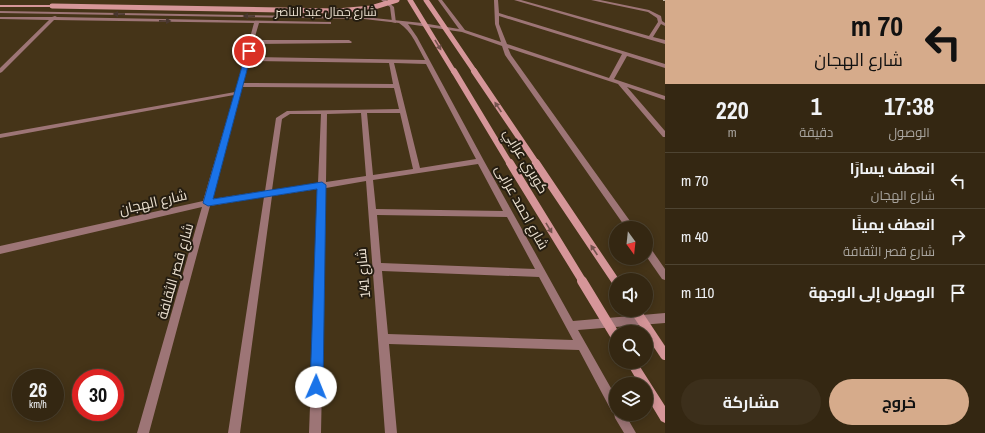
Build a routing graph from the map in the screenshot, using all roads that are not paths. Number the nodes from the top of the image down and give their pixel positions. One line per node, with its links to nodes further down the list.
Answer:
1 (383, 0): 17 (street)
2 (396, 0): 9 (main road, bridge)
3 (410, 0): 60 (main road, كوبري عرابي, one-way to 60, bridge)
4 (426, 0): 55 (main road, كوبري عرابي, one-way to 4, bridge)
5 (440, 0): 20 (street)
6 (496, 0): 12 (street)
7 (516, 0): 21 (street)
8 (593, 0): 18 (street)
9 (0, 6)
10 (0, 12): 11 (street, شارع جمال عبد الناصر)
11 (60, 12): 14 (street); 15 (street, شارع جمال عبد الناصر, one-way to 11)
12 (496, 14): 25 (street); 26 (street)
13 (0, 18): 14 (street, شارع جمال عبد الناصر)
14 (53, 19): 16 (street, شارع جمال عبد الناصر, one-way to 16); 31 (street)
15 (386, 21): 16 (street, شارع جمال عبد الناصر); 17 (street)
16 (257, 22): 22 (street, شارع قصر الثقافة)
17 (398, 22): 20 (street); 29 (street, شارع احمد عرابى)
18 (660, 22): 19 (street); 21 (street)
19 (665, 25)
20 (463, 31): 25 (street)
21 (650, 38): 24 (street)
22 (252, 42): 23 (street); 27 (street, شارع قصر الثقافة)
23 (349, 42)
24 (665, 42)
25 (502, 44): 32 (street); 50 (street)
26 (625, 54): 30 (street); 32 (street)
27 (247, 60): 28 (street); 35 (street, شارع قصر الثقافة)
28 (391, 62): 29 (street); 34 (street)
29 (427, 62): 42 (street, شارع احمد عرابى)
30 (665, 66)
31 (0, 71)
32 (611, 80): 33 (street)
33 (621, 83): 36 (street); 40 (street)
34 (397, 86): 35 (street); 38 (street)
35 (239, 89): 41 (street); 47 (street, شارع قصر الثقافة)
36 (665, 98)
37 (364, 111): 38 (street); 39 (street); 44 (street, شارع 141)
38 (403, 111): 43 (street)
39 (324, 112): 45 (street); 46 (street)
40 (665, 135)
41 (0, 136)
42 (480, 161): 43 (street, شارع الهجان); 49 (street, شارع احمد عرابى)
43 (417, 171): 44 (street, شارع الهجان)
44 (369, 178): 45 (street, شارع الهجان); 48 (street, شارع 141)
45 (322, 185): 46 (street, شارع الهجان); 70 (street)
46 (268, 194): 47 (street, شارع الهجان); 69 (street)
47 (208, 203): 51 (street, شارع الهجان); 68 (street, شارع قصر الثقافة)
48 (372, 212): 49 (street); 53 (street, شارع 141)
49 (509, 214): 54 (street, شارع احمد عرابى)
50 (626, 221)
51 (0, 250)
52 (653, 259): 56 (street)
53 (377, 267): 54 (street); 61 (street, شارع 141)
54 (542, 273): 59 (street, شارع احمد عرابى)
55 (610, 273)
56 (665, 276)
57 (640, 317): 63 (main road, bridge)
58 (665, 318): 59 (street)
59 (571, 326): 62 (street, شارع احمد عرابى)
60 (609, 326)
61 (383, 339): 62 (street); 71 (street, شارع 141)
62 (581, 345): 64 (street, شارع احمد عرابى)
63 (665, 355)
64 (609, 395)
65 (653, 398): 66 (main road)
66 (665, 417)
67 (623, 421): 72 (street)
68 (143, 433)
69 (234, 433)
70 (315, 433)
71 (391, 433)
72 (630, 433)

